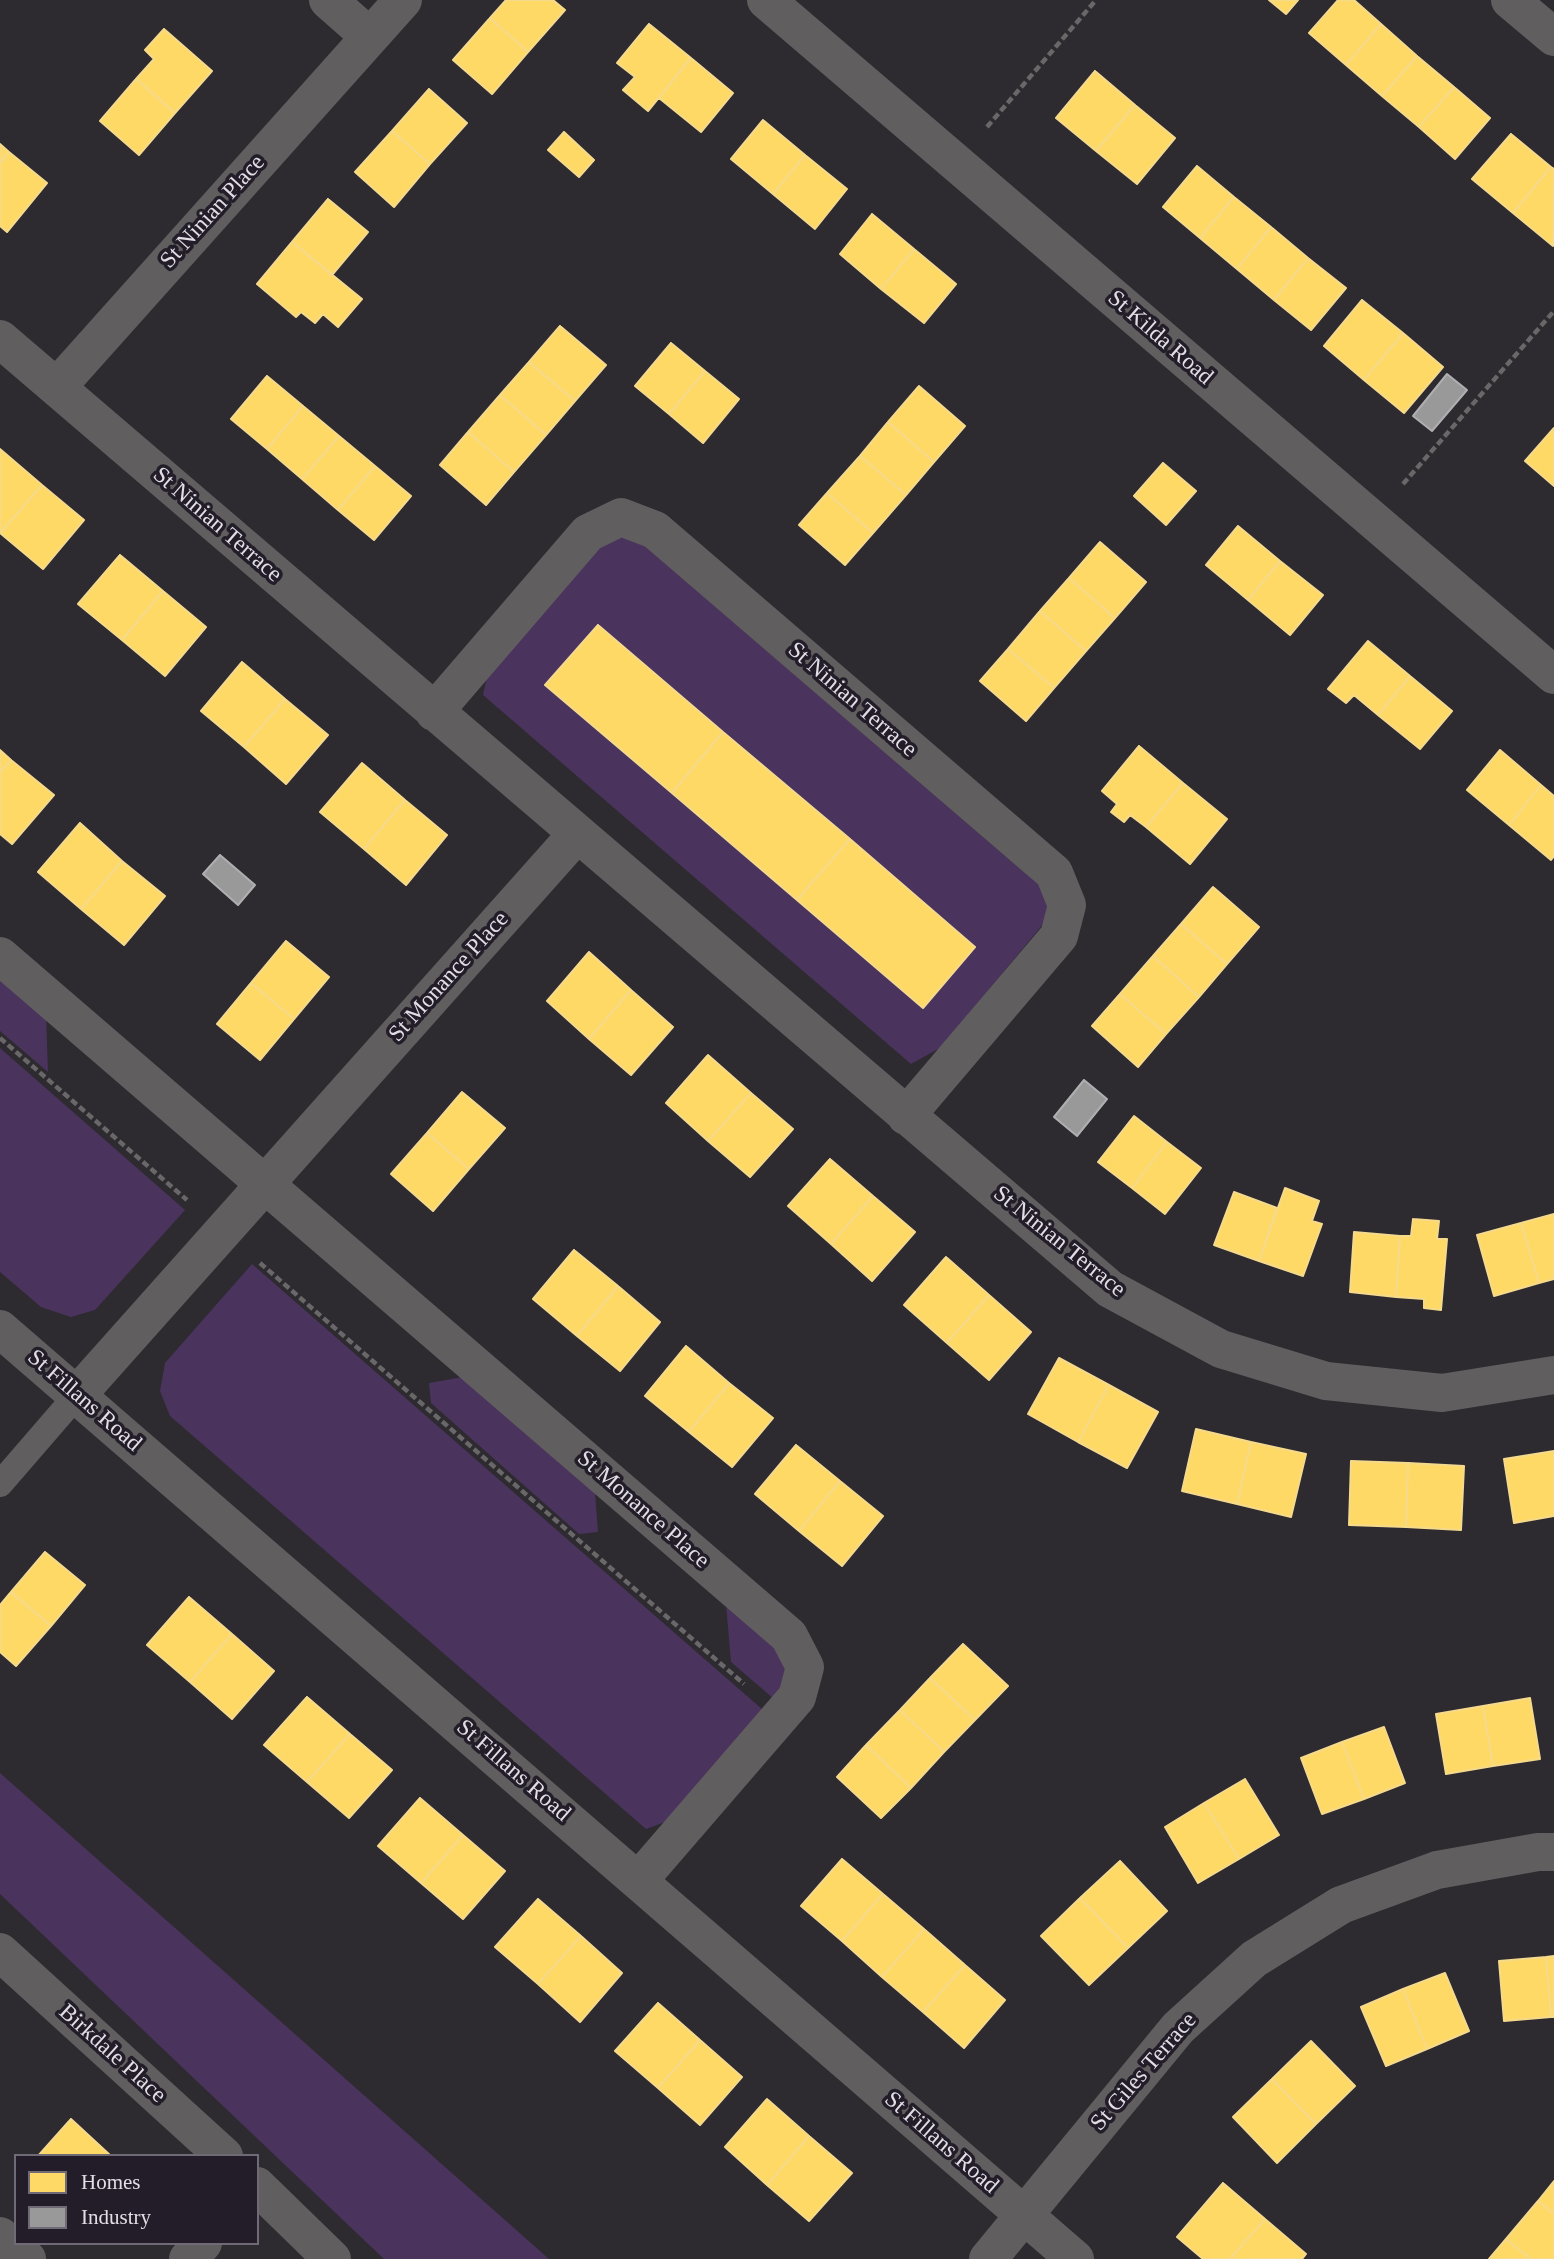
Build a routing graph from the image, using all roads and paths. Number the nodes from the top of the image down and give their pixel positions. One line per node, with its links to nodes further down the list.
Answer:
1 (328, 0): 6 (street)
2 (403, 0): 6 (street, St Ninian Place)
3 (766, 0): 8 (street, St Kilda Road)
4 (1096, 0): 8 (path)
5 (1510, 0): 7 (street)
6 (370, 37): 11 (street, St Ninian Place)
7 (1554, 37)
8 (956, 163): 12 (street, St Kilda Road)
9 (1554, 311): 12 (path)
10 (0, 339): 11 (street, St Ninian Terrace)
11 (57, 387): 14 (street, St Ninian Terrace)
12 (1373, 519): 13 (street, St Kilda Road)
13 (1554, 675)
14 (434, 712): 15 (street, St Ninian Terrace); 18 (street, St Ninian Terrace)
15 (577, 834): 18 (street, St Ninian Terrace); 19 (street, St Monance Place)
16 (0, 956): 19 (street, St Monance Place)
17 (0, 1038): 20 (path)
18 (906, 1116): 22 (street, St Ninian Terrace)
19 (264, 1182): 20 (street, St Monance Place); 25 (street, St Monance Place)
20 (222, 1231): 23 (street, St Monance Place); 25 (path)
21 (0, 1329): 23 (street, St Fillans Road)
22 (1554, 1375)
23 (77, 1395): 24 (lane); 27 (street, St Fillans Road)
24 (0, 1484)
25 (781, 1716): 27 (street, St Monance Place)
26 (1554, 1852): 31 (street, St Giles Terrace)
27 (639, 1880): 31 (street, St Fillans Road)
28 (0, 1952): 29 (street, Birkdale Place)
29 (222, 2154)
30 (259, 2188): 36 (street)
31 (1024, 2215): 37 (street); 38 (street, St Fillans Road)
32 (0, 2236): 34 (street)
33 (201, 2245): 35 (street)
34 (27, 2259)
35 (188, 2259)
36 (332, 2259)
37 (988, 2259)
38 (1075, 2259)

